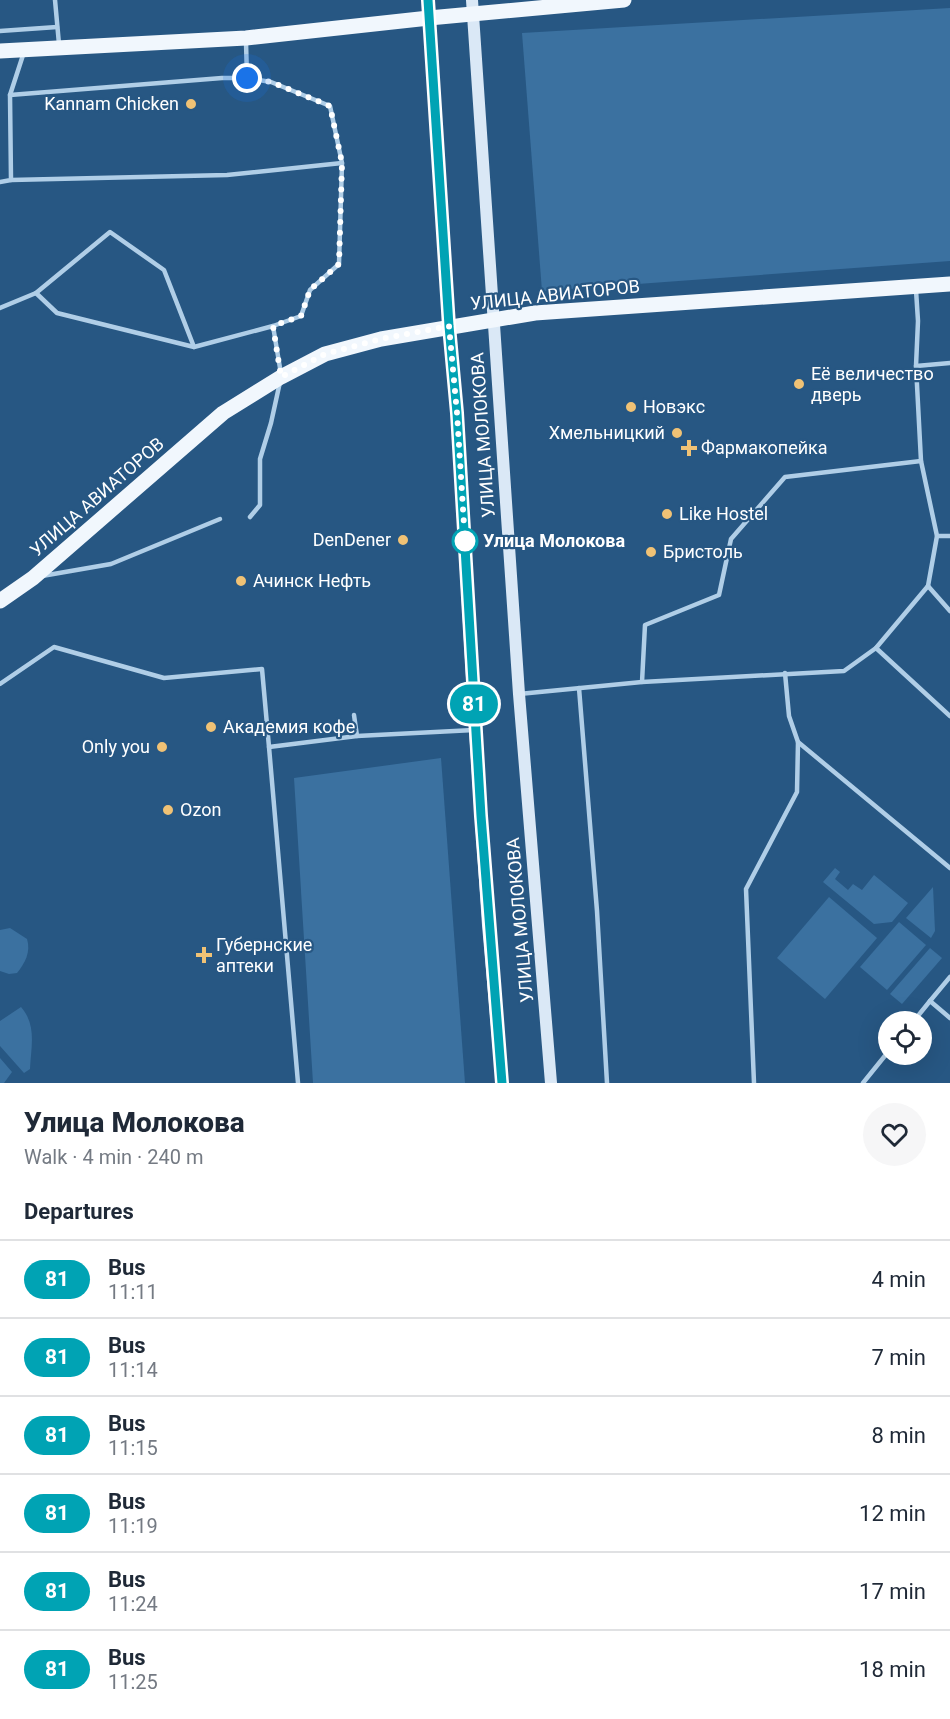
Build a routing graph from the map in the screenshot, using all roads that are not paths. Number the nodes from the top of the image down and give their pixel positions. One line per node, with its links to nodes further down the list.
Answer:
1 (55, 0): 6 (lane)
2 (428, 0): 5 (street, УЛИЦА МОЛОКОВА)
3 (624, 0): 4 (main road)
4 (472, 7): 5 (main road); 21 (street, УЛИЦА МОЛОКОВА)
5 (429, 18): 8 (main road); 23 (street, УЛИЦА МОЛОКОВА)
6 (57, 27): 7 (lane); 9 (lane)
7 (0, 31)
8 (246, 38): 9 (main road); 12 (lane)
9 (59, 47): 10 (main road)
10 (24, 49): 11 (main road); 13 (lane)
11 (0, 51)
12 (247, 78): 13 (lane); 14 (lane)
13 (10, 95): 15 (lane)
14 (342, 163): 15 (lane); 22 (lane)
15 (11, 180): 16 (lane)
16 (0, 182)
17 (950, 284): 18 (main road, УЛИЦА АВИАТОРОВ)
18 (916, 286): 21 (main road, УЛИЦА АВИАТОРОВ); 26 (lane)
19 (36, 293): 20 (lane); 24 (lane); 24 (lane)
20 (0, 308)
21 (493, 321): 23 (main road, УЛИЦА АВИАТОРОВ); 42 (street, УЛИЦА МОЛОКОВА)
22 (273, 326): 24 (lane); 27 (lane)
23 (449, 326): 27 (main road, УЛИЦА АВИАТОРОВ); 45 (street, УЛИЦА МОЛОКОВА)
24 (194, 347)
25 (950, 363): 26 (lane)
26 (916, 366): 28 (lane)
27 (281, 377): 29 (lane); 33 (main road, УЛИЦА АВИАТОРОВ)
28 (921, 461): 31 (lane); 39 (lane)
29 (250, 517)
30 (220, 519): 33 (lane)
31 (937, 536): 32 (lane); 34 (lane)
32 (950, 536)
33 (33, 578): 35 (main road, УЛИЦА АВИАТОРОВ)
34 (928, 586): 36 (lane); 37 (lane)
35 (0, 601)
36 (950, 611)
37 (876, 648): 38 (lane); 44 (lane)
38 (786, 673): 39 (lane); 47 (lane)
39 (642, 682): 41 (lane)
40 (0, 684): 48 (lane)
41 (579, 688): 42 (lane); 58 (lane)
42 (519, 694): 57 (street, УЛИЦА МОЛОКОВА)
43 (354, 715): 46 (lane)
44 (950, 716)
45 (475, 730): 46 (lane); 56 (street, УЛИЦА МОЛОКОВА)
46 (357, 736): 48 (lane)
47 (798, 742): 49 (lane); 59 (lane)
48 (269, 747): 55 (lane)
49 (950, 868)
50 (950, 977): 51 (lane)
51 (930, 1001): 52 (lane); 53 (lane)
52 (922, 1011)
53 (950, 1018)
54 (878, 1064): 60 (lane)
55 (298, 1083)
56 (502, 1083)
57 (551, 1083)
58 (607, 1083)
59 (754, 1083)
60 (863, 1083)

